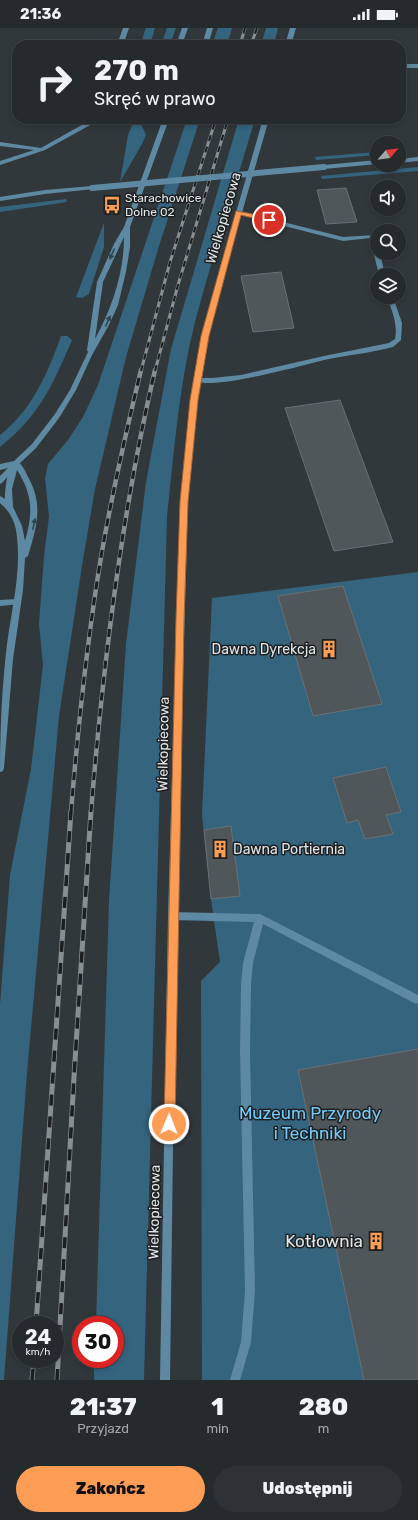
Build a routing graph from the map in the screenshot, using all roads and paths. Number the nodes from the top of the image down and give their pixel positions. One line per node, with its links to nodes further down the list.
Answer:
1 (126, 28): 5 (street)
2 (185, 28): 6 (street)
3 (210, 28): 7 (street)
4 (293, 28): 8 (street)
5 (122, 40)
6 (181, 40)
7 (206, 40)
8 (289, 40)
9 (406, 66): 10 (street)
10 (418, 66)
11 (87, 124): 15 (street)
12 (164, 124): 22 (street)
13 (265, 124): 21 (street, Wielkopiecowa)
14 (0, 144): 15 (street)
15 (43, 149): 18 (street)
16 (418, 159): 17 (street)
17 (406, 160)
18 (0, 163)
19 (370, 163): 20 (street, bridge)
20 (0, 199)
21 (239, 213): 23 (street); 26 (street, Wielkopiecowa)
22 (127, 227): 25 (street, one-way to 25); 25 (street, one-way to 22)
23 (380, 268)
24 (393, 304): 26 (street)
25 (90, 355): 27 (street)
26 (197, 380): 36 (street, Wielkopiecowa)
27 (16, 463): 28 (street); 29 (street); 31 (street); 32 (street, one-way to 27)
28 (0, 467)
29 (0, 481)
30 (0, 499): 31 (street)
31 (10, 507): 32 (street)
32 (22, 561): 33 (street)
33 (17, 602): 34 (street); 35 (street)
34 (0, 603)
35 (0, 768)
36 (172, 916): 37 (street); 39 (street, Wielkopiecowa)
37 (260, 918): 38 (street); 40 (street)
38 (416, 999)
39 (165, 1380)
40 (236, 1380)

